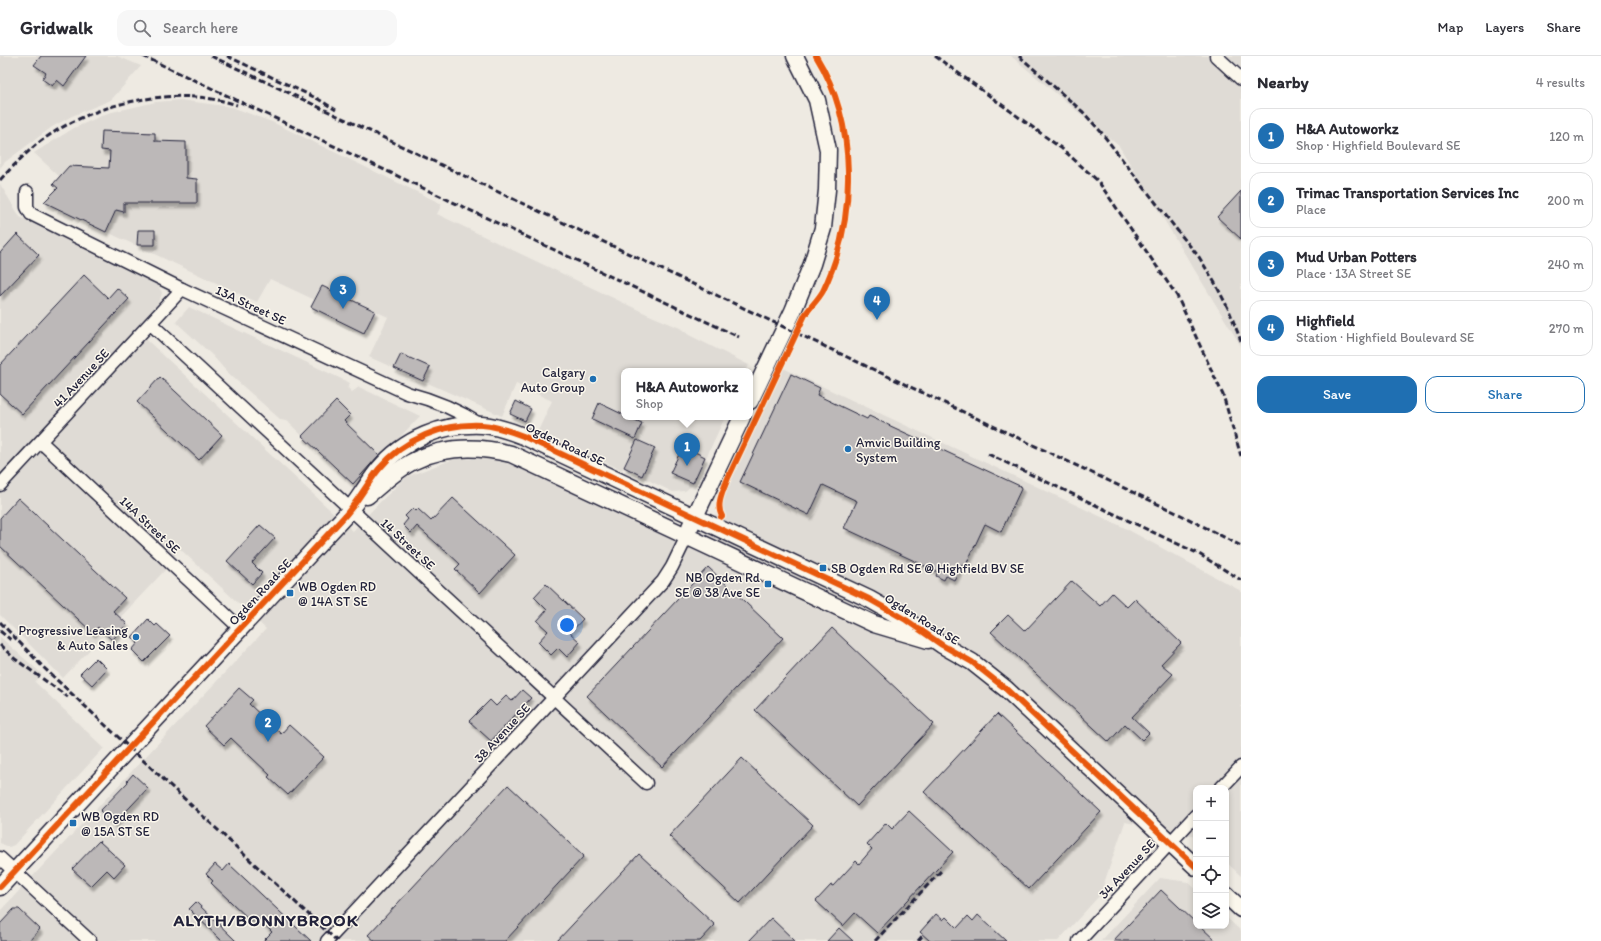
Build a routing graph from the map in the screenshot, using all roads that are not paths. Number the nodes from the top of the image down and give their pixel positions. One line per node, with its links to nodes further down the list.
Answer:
1 (795, 56): 7 (street)
2 (1216, 56): 3 (street)
3 (1241, 79)
4 (27, 192): 5 (street, 13A Street SE)
5 (182, 289): 6 (street, 41 Avenue SE); 9 (street, 13A Street SE)
6 (151, 324): 10 (street, 41 Avenue SE); 12 (street, 14 Street SE)
7 (753, 395)
8 (741, 420): 13 (street)
9 (481, 425): 12 (street, Ogden Road SE); 13 (street, Ogden Road SE)
10 (41, 442): 11 (street, 41 Avenue SE); 15 (street, 14A Street SE)
11 (0, 485)
12 (351, 510): 14 (street, Ogden Road SE); 15 (street, Ogden Road SE); 17 (street, 14 Street SE)
13 (694, 517): 14 (street); 16 (street, Ogden Road SE)
14 (687, 536): 16 (street, Ogden Road SE); 17 (street, 38 Avenue SE)
15 (241, 629): 25 (street, Ogden Road SE)
16 (942, 645): 22 (street, Ogden Road SE)
17 (554, 698): 19 (street, 14 Street SE); 30 (street, 38 Avenue SE)
18 (1241, 767): 20 (street)
19 (646, 784)
20 (1224, 785)
21 (1193, 818): 22 (street, 34 Avenue SE)
22 (1170, 843): 24 (street, Ogden Road SE); 31 (street, 34 Avenue SE)
23 (0, 858): 25 (street)
24 (1193, 864)
25 (14, 871): 26 (street, Ogden Road SE); 29 (street)
26 (0, 886)
27 (1229, 898): 28 (street)
28 (1241, 909)
29 (90, 941)
30 (326, 941)
31 (1079, 941)

